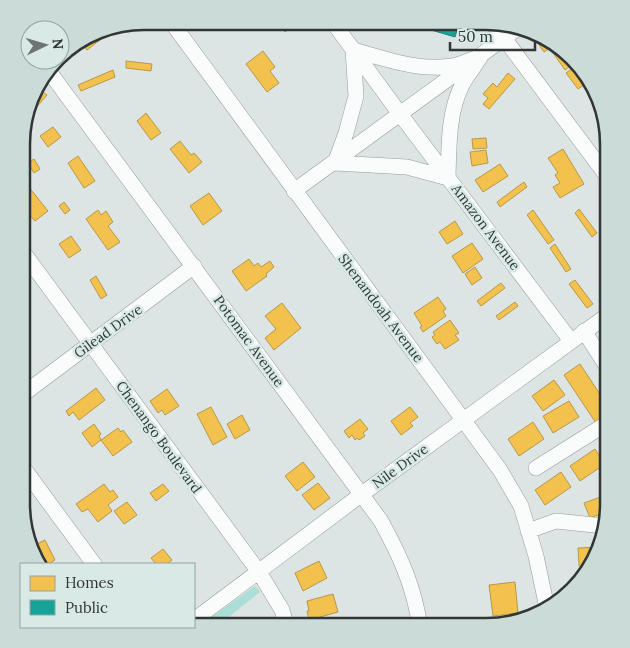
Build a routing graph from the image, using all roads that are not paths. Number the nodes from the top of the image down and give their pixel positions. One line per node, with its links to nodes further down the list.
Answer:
1 (177, 30): 13 (street, Shenandoah Avenue)
2 (339, 30): 6 (street, Amazon Avenue)
3 (498, 31): 5 (street)
4 (512, 33): 5 (street)
5 (504, 39): 7 (street); 11 (street)
6 (353, 50): 7 (street); 9 (street, Amazon Avenue); 10 (street)
7 (481, 56): 9 (street); 12 (street)
8 (53, 76): 15 (street, Potomac Avenue)
9 (400, 114): 10 (street); 12 (street, Amazon Avenue)
10 (335, 163): 12 (street); 13 (street)
11 (600, 168)
12 (448, 178): 18 (street, Amazon Avenue)
13 (294, 191): 22 (street, Shenandoah Avenue)
14 (30, 261): 19 (street, Chenango Boulevard)
15 (194, 266): 19 (street, Gilead Drive); 26 (street, Potomac Avenue)
16 (600, 320): 17 (street, Nile Drive)
17 (584, 331): 18 (street, Nile Drive); 20 (street)
18 (572, 341): 22 (street, Nile Drive)
19 (91, 343): 21 (street, Gilead Drive); 30 (street, Chenango Boulevard)
20 (600, 357)
21 (30, 388)
22 (464, 420): 26 (street, Nile Drive); 28 (street, Shenandoah Avenue)
23 (600, 427): 24 (street)
24 (536, 468)
25 (30, 477): 29 (street)
26 (362, 494): 30 (street, Nile Drive); 34 (street, Potomac Avenue)
27 (598, 525): 28 (street)
28 (528, 531): 31 (street, Shenandoah Avenue)
29 (93, 563)
30 (258, 572): 32 (street, Nile Drive); 33 (street, Chenango Boulevard)
31 (546, 601)
32 (197, 618)
33 (284, 618)
34 (418, 618)

